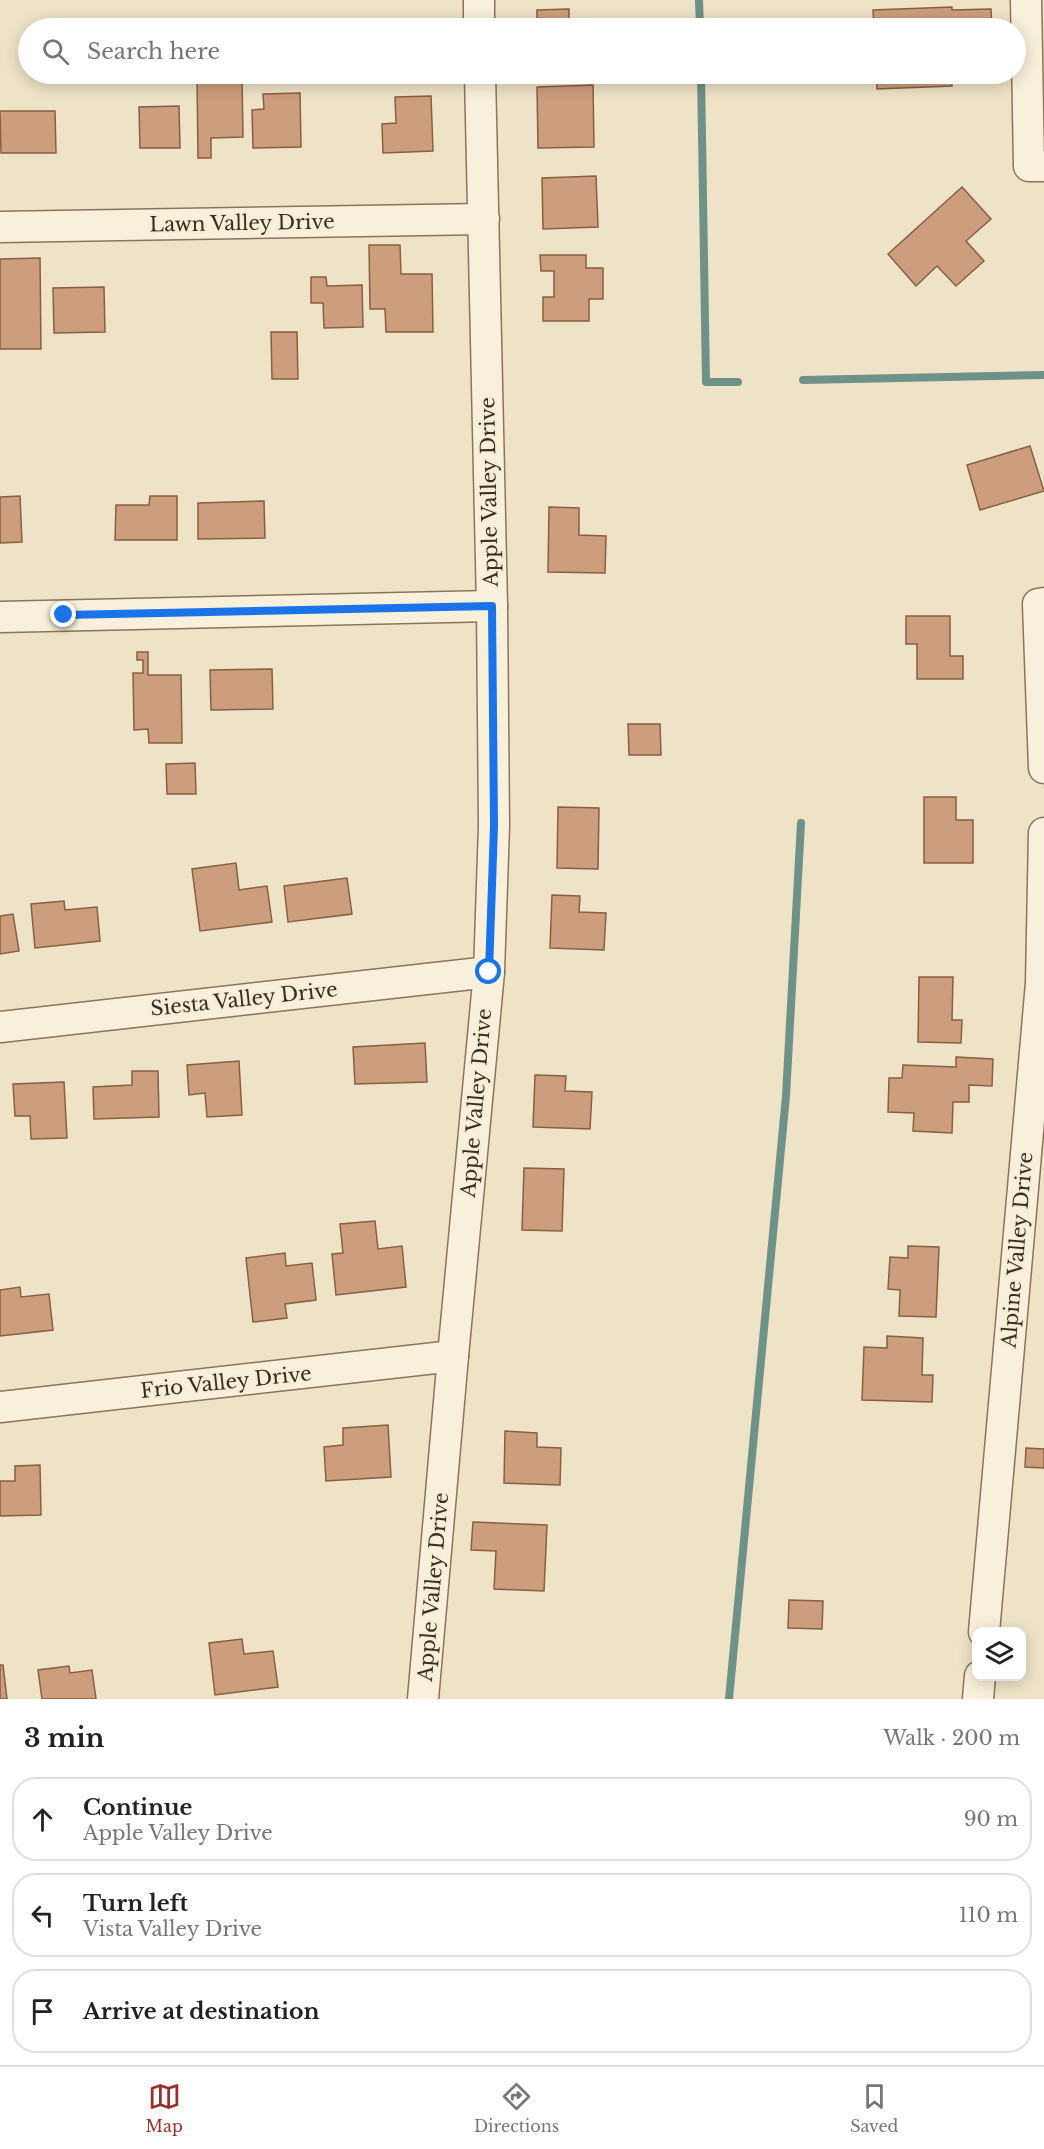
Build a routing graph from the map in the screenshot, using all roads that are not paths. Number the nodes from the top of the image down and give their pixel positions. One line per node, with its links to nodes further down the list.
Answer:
1 (479, 0): 3 (street)
2 (1026, 0): 5 (street)
3 (479, 18)
4 (480, 84): 6 (street, Apple Valley Drive)
5 (1037, 166)
6 (484, 219): 7 (street, Lawn Valley Drive); 9 (street, Apple Valley Drive)
7 (0, 227)
8 (1041, 604): 11 (street)
9 (492, 606): 10 (street); 13 (street, Apple Valley Drive)
10 (0, 617)
11 (1044, 768)
12 (1044, 833): 14 (street, Alpine Valley Drive)
13 (489, 972): 15 (street, Siesta Valley Drive); 16 (street, Apple Valley Drive)
14 (1042, 983): 18 (street, Alpine Valley Drive)
15 (0, 1027)
16 (453, 1356): 17 (street, Frio Valley Drive); 20 (street, Apple Valley Drive)
17 (0, 1407)
18 (984, 1627)
19 (980, 1681): 21 (street)
20 (423, 1699)
21 (978, 1699)

